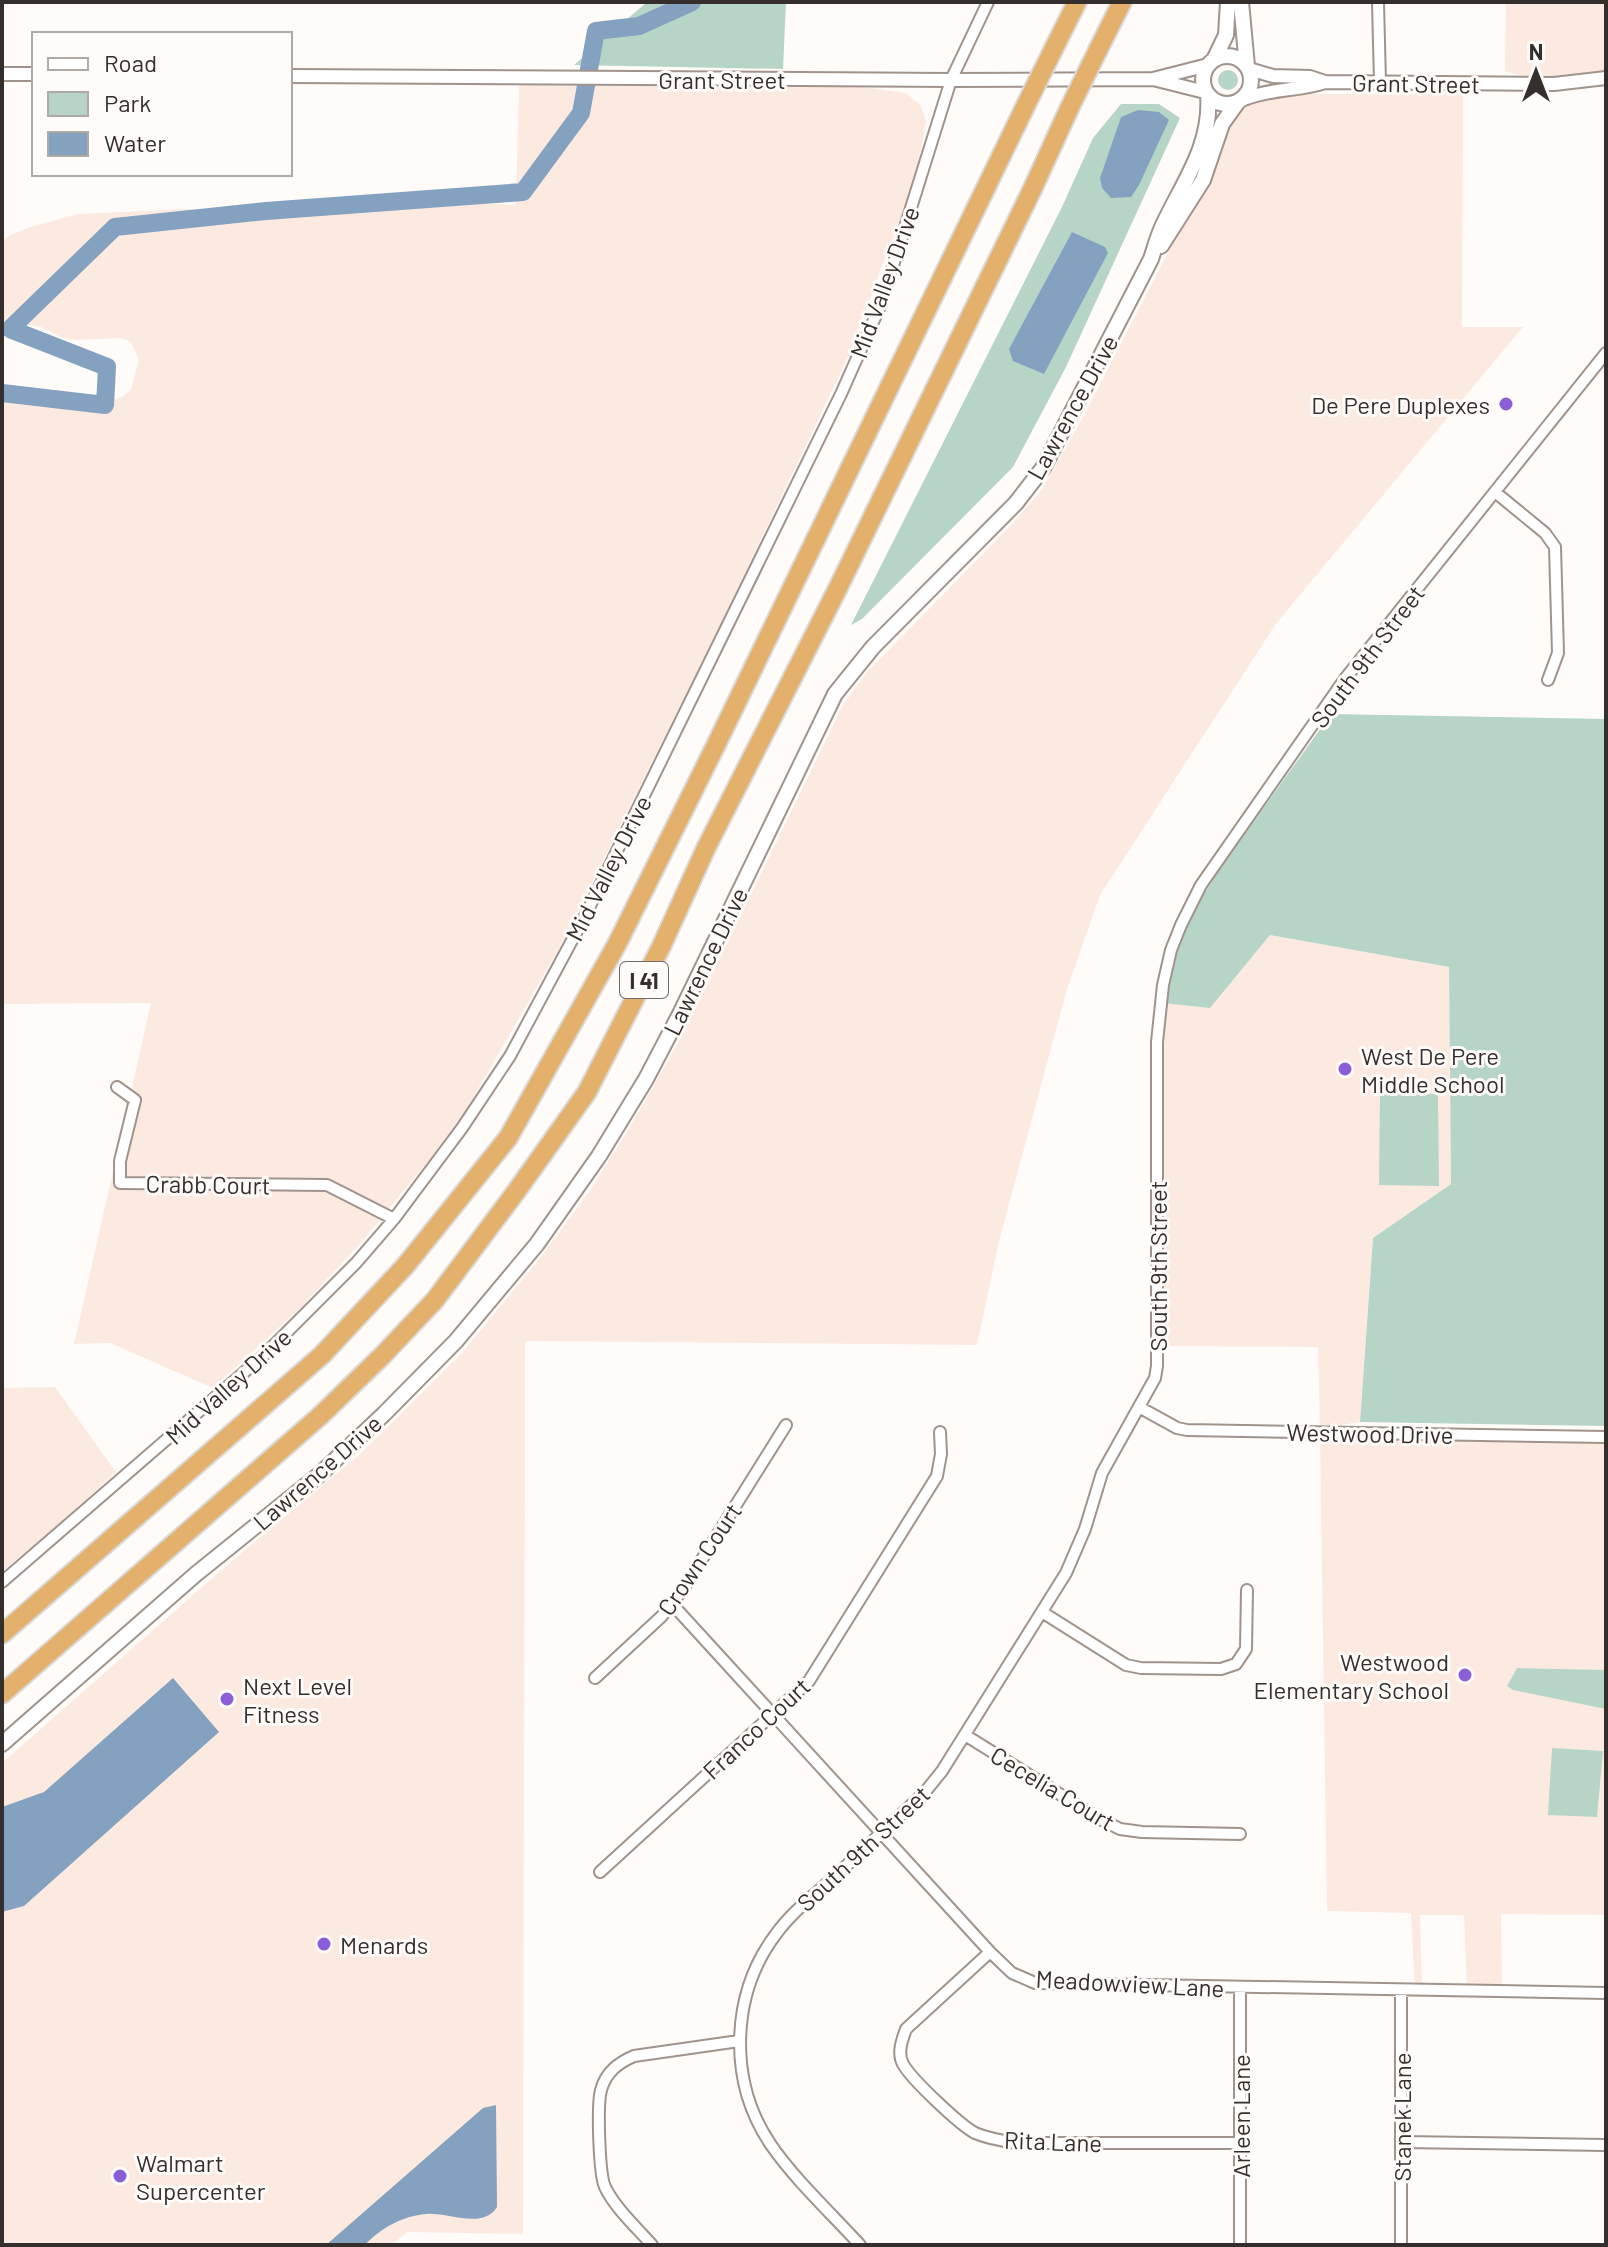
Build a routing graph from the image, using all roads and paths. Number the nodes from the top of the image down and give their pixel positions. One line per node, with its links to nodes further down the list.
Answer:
1 (988, 2): 14 (street, Mid Valley Drive)
2 (1077, 2): 35 (highway, I 41, bridge)
3 (1122, 2): 37 (highway, I 41, bridge)
4 (1228, 2): 7 (main road)
5 (1241, 2): 8 (main road)
6 (1378, 2): 16 (street)
7 (1211, 62): 8 (main road); 13 (street, Grant Street); 19 (main road)
8 (1248, 67): 15 (street, Grant Street); 20 (main road)
9 (2, 74): 10 (street)
10 (32, 74)
11 (292, 76): 14 (street, Grant Street)
12 (1606, 78): 17 (street, Grant Street)
13 (1153, 79): 14 (street, Grant Street); 19 (street, Grant Street)
14 (951, 80): 26 (street, Mid Valley Drive)
15 (1325, 82): 16 (street, Grant Street); 20 (street, Grant Street)
16 (1380, 83): 17 (street, Grant Street)
17 (1554, 84): 18 (street, Grant Street)
18 (1606, 88)
19 (1206, 94): 20 (main road); 21 (main road, Lawrence Drive)
20 (1240, 101): 21 (main road)
21 (1151, 259): 40 (main road, Lawrence Drive)
22 (1606, 353): 23 (street, South 9th Street)
23 (1495, 492): 24 (street); 27 (street, South 9th Street)
24 (1548, 680)
25 (117, 1087): 26 (street, Crabb Court)
26 (394, 1219): 31 (street, Mid Valley Drive)
27 (1139, 1407): 30 (street, Westwood Drive); 34 (street, South 9th Street)
28 (786, 1425): 33 (street, Crown Court)
29 (940, 1432): 38 (street, Franco Court)
30 (1606, 1437)
31 (2, 1582)
32 (1247, 1590): 34 (street)
33 (672, 1604): 36 (street, Crown Court); 38 (street, Meadowview Lane)
34 (1042, 1612): 39 (street, South 9th Street)
35 (2, 1634)
36 (595, 1678)
37 (2, 1694)
38 (772, 1714): 41 (street, Meadowview Lane); 43 (street, Franco Court)
39 (965, 1735): 41 (street, South 9th Street); 42 (street, Cecelia Court)
40 (2, 1744)
41 (881, 1833): 44 (street, Meadowview Lane); 48 (street, South 9th Street)
42 (1240, 1834)
43 (600, 1872)
44 (990, 1952): 45 (street, Meadowview Lane); 50 (street, Rita Lane)
45 (1240, 1988): 46 (street, Meadowview Lane); 50 (street, Arleen Lane)
46 (1401, 1990): 47 (street, Meadowview Lane); 49 (street, Stanek Lane)
47 (1606, 1993)
48 (739, 2041): 52 (street); 53 (street, South 9th Street)
49 (1401, 2142): 51 (street); 55 (street, Stanek Lane)
50 (1240, 2143): 54 (street, Arleen Lane)
51 (1606, 2145)
52 (652, 2245)
53 (860, 2245)
54 (1240, 2245)
55 (1401, 2245)

